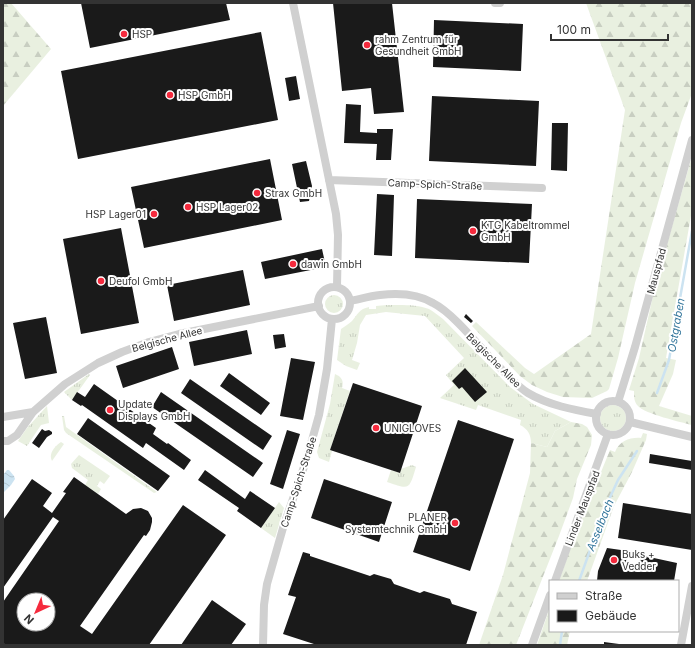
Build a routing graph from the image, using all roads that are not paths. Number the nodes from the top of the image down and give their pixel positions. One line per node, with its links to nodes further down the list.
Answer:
1 (294, 3): 5 (street)
2 (495, 3): 3 (street)
3 (500, 3)
4 (692, 140): 11 (street, Mauspfad)
5 (328, 180): 6 (street, Camp-Spich-Straße); 7 (street)
6 (542, 188)
7 (337, 287): 8 (street); 9 (street)
8 (350, 301): 10 (street); 13 (street, Belgische Allee)
9 (319, 306): 10 (street); 12 (street, Belgische Allee)
10 (332, 319): 22 (street, Camp-Spich-Straße)
11 (618, 402): 13 (street); 15 (street)
12 (33, 412): 14 (street); 18 (street, Belgische Allee)
13 (597, 414): 16 (street)
14 (3, 417)
15 (630, 422): 16 (street); 17 (street)
16 (608, 434): 19 (street, Linder Mauspfad)
17 (692, 437)
18 (3, 441)
19 (555, 580)
20 (692, 586): 24 (street)
21 (549, 598): 23 (street)
22 (263, 645)
23 (532, 645)
24 (681, 645)

